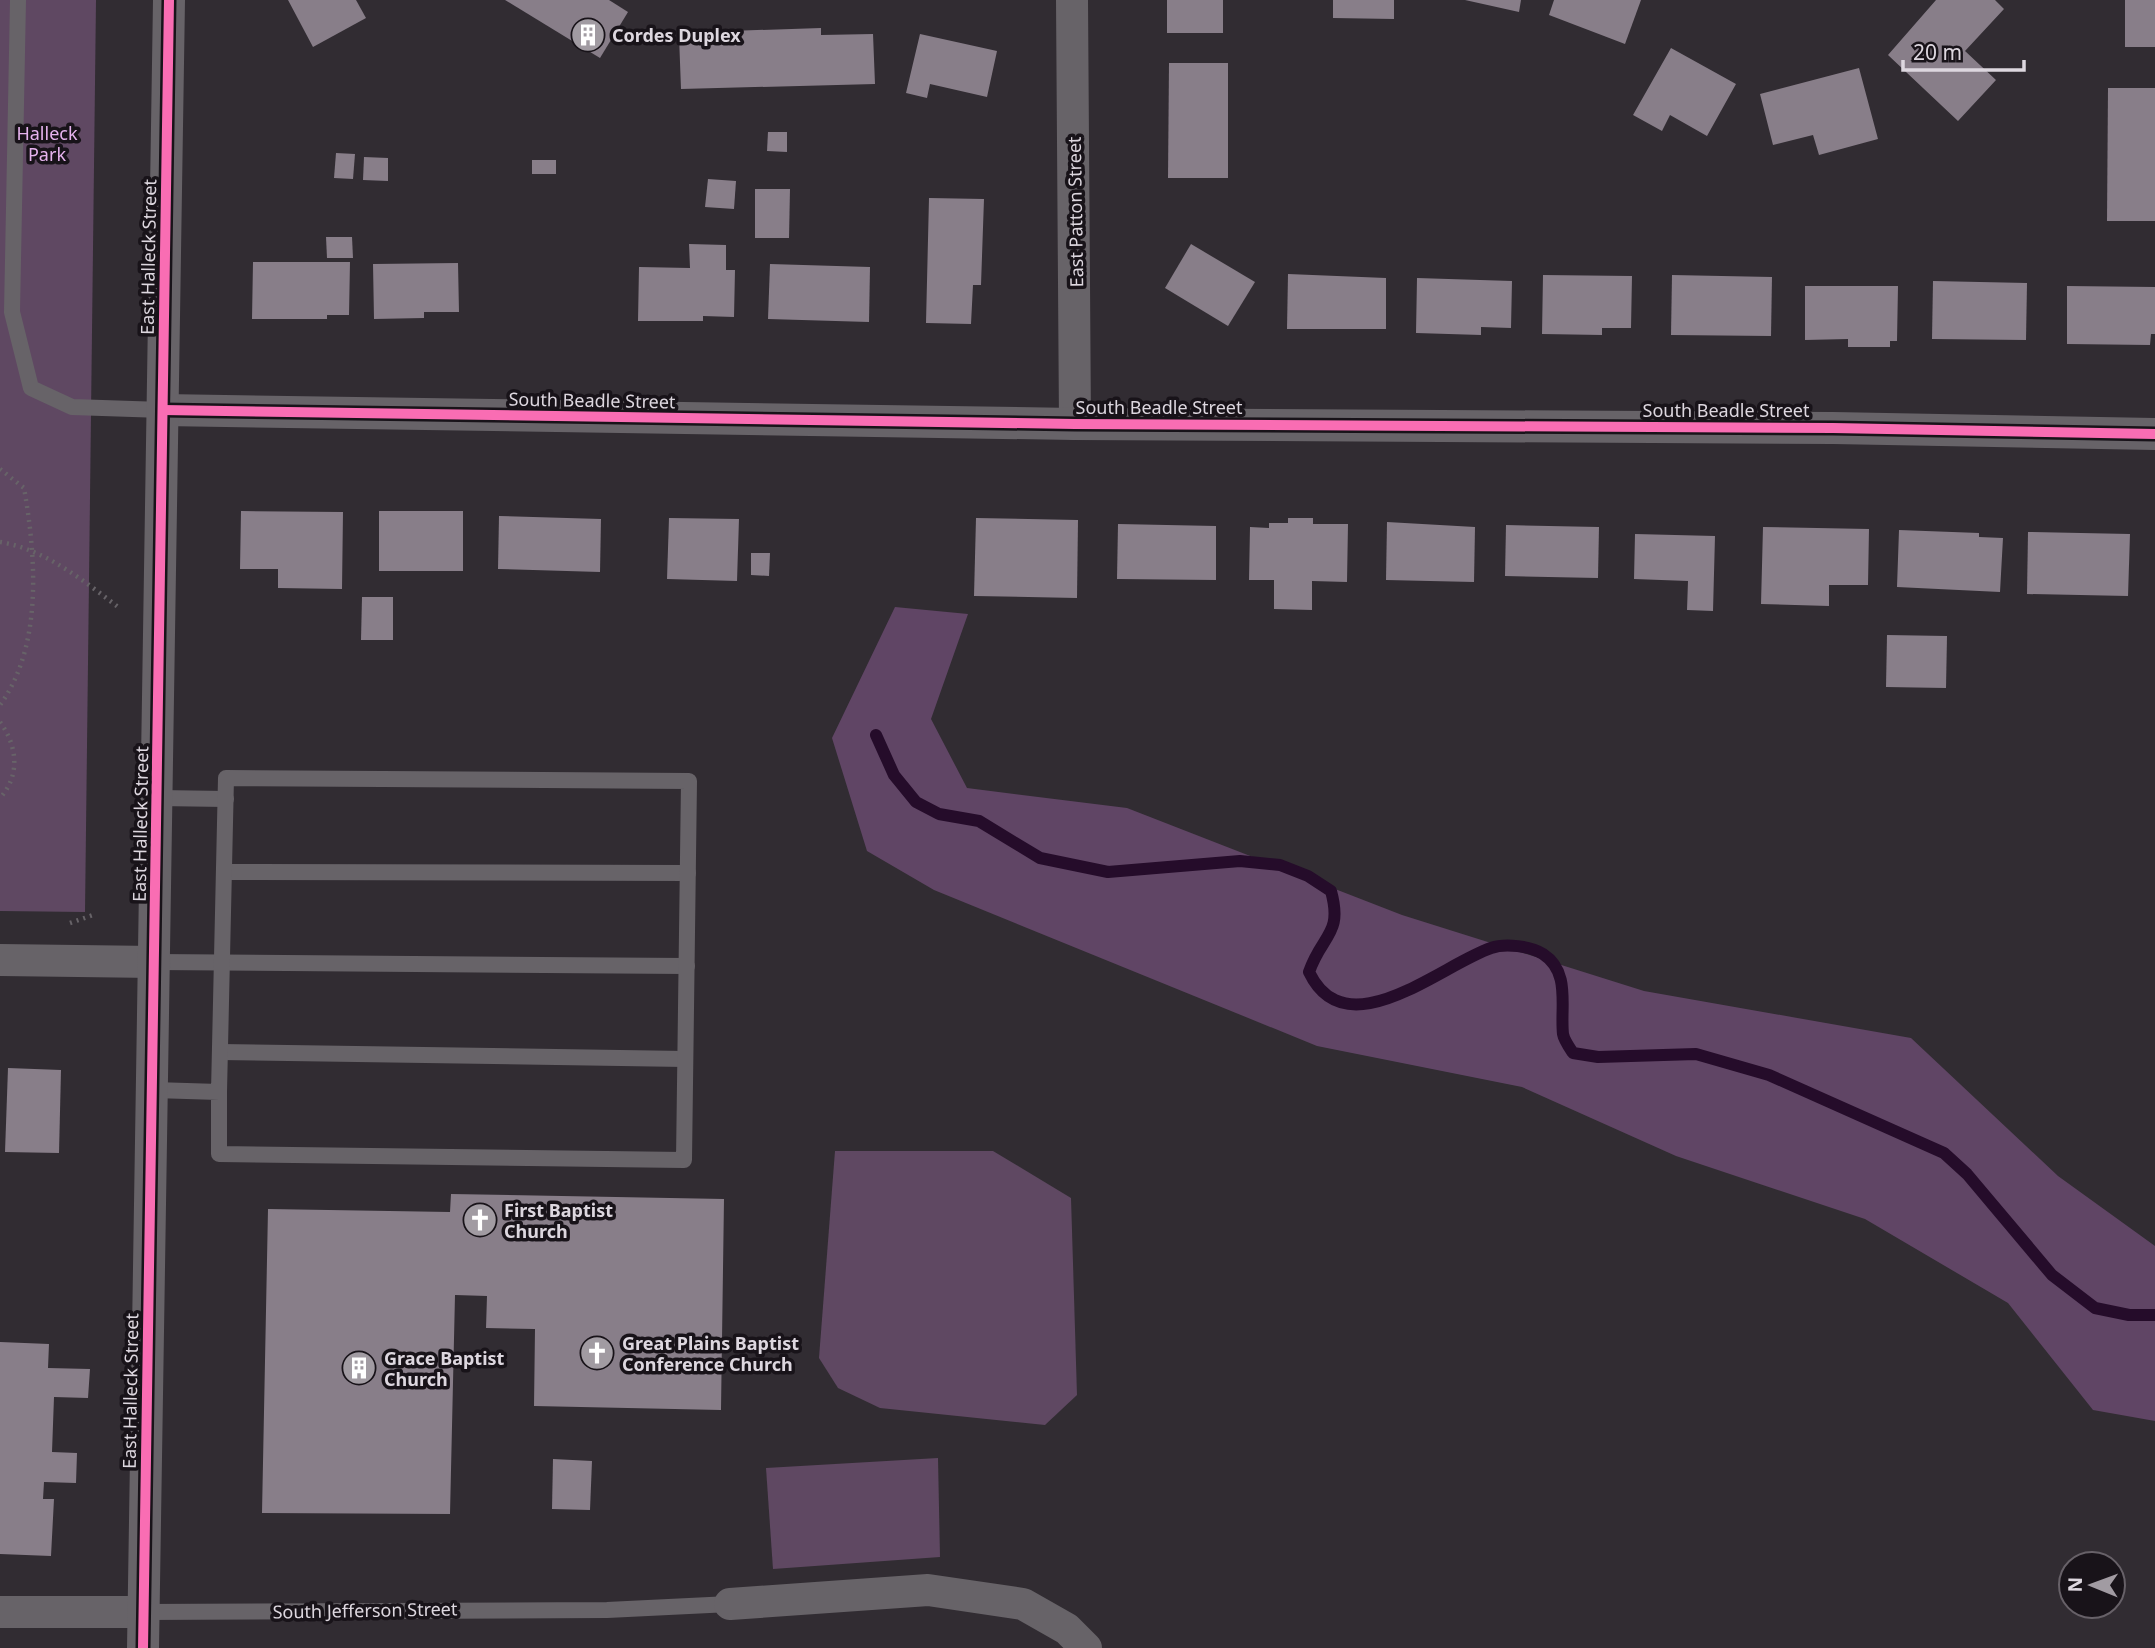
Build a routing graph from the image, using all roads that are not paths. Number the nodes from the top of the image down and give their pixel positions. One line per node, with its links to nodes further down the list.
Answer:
1 (18, 0): 4 (lane)
2 (169, 0): 4 (street, East Halleck Street)
3 (1072, 0): 5 (street, East Patton Street)
4 (163, 410): 5 (street, South Beadle Street); 7 (street, East Halleck Street)
5 (1075, 424): 6 (street, South Beadle Street)
6 (2155, 434)
7 (158, 799): 8 (lane); 12 (street, East Halleck Street)
8 (226, 799): 9 (lane); 10 (lane)
9 (224, 872): 10 (lane); 13 (lane)
10 (688, 873): 14 (lane)
11 (0, 960): 12 (street)
12 (155, 962): 13 (lane); 17 (street, East Halleck Street)
13 (220, 964): 14 (lane); 15 (lane)
14 (687, 965): 16 (lane)
15 (220, 1052): 16 (lane); 18 (lane)
16 (685, 1059): 18 (lane)
17 (154, 1090): 18 (lane); 21 (street, East Halleck Street)
18 (219, 1092)
19 (730, 1604): 21 (lane, South Jefferson Street); 23 (street)
20 (0, 1612): 21 (street, South Jefferson Street)
21 (143, 1612): 22 (street, East Halleck Street)
22 (143, 1648)
23 (1086, 1648)

